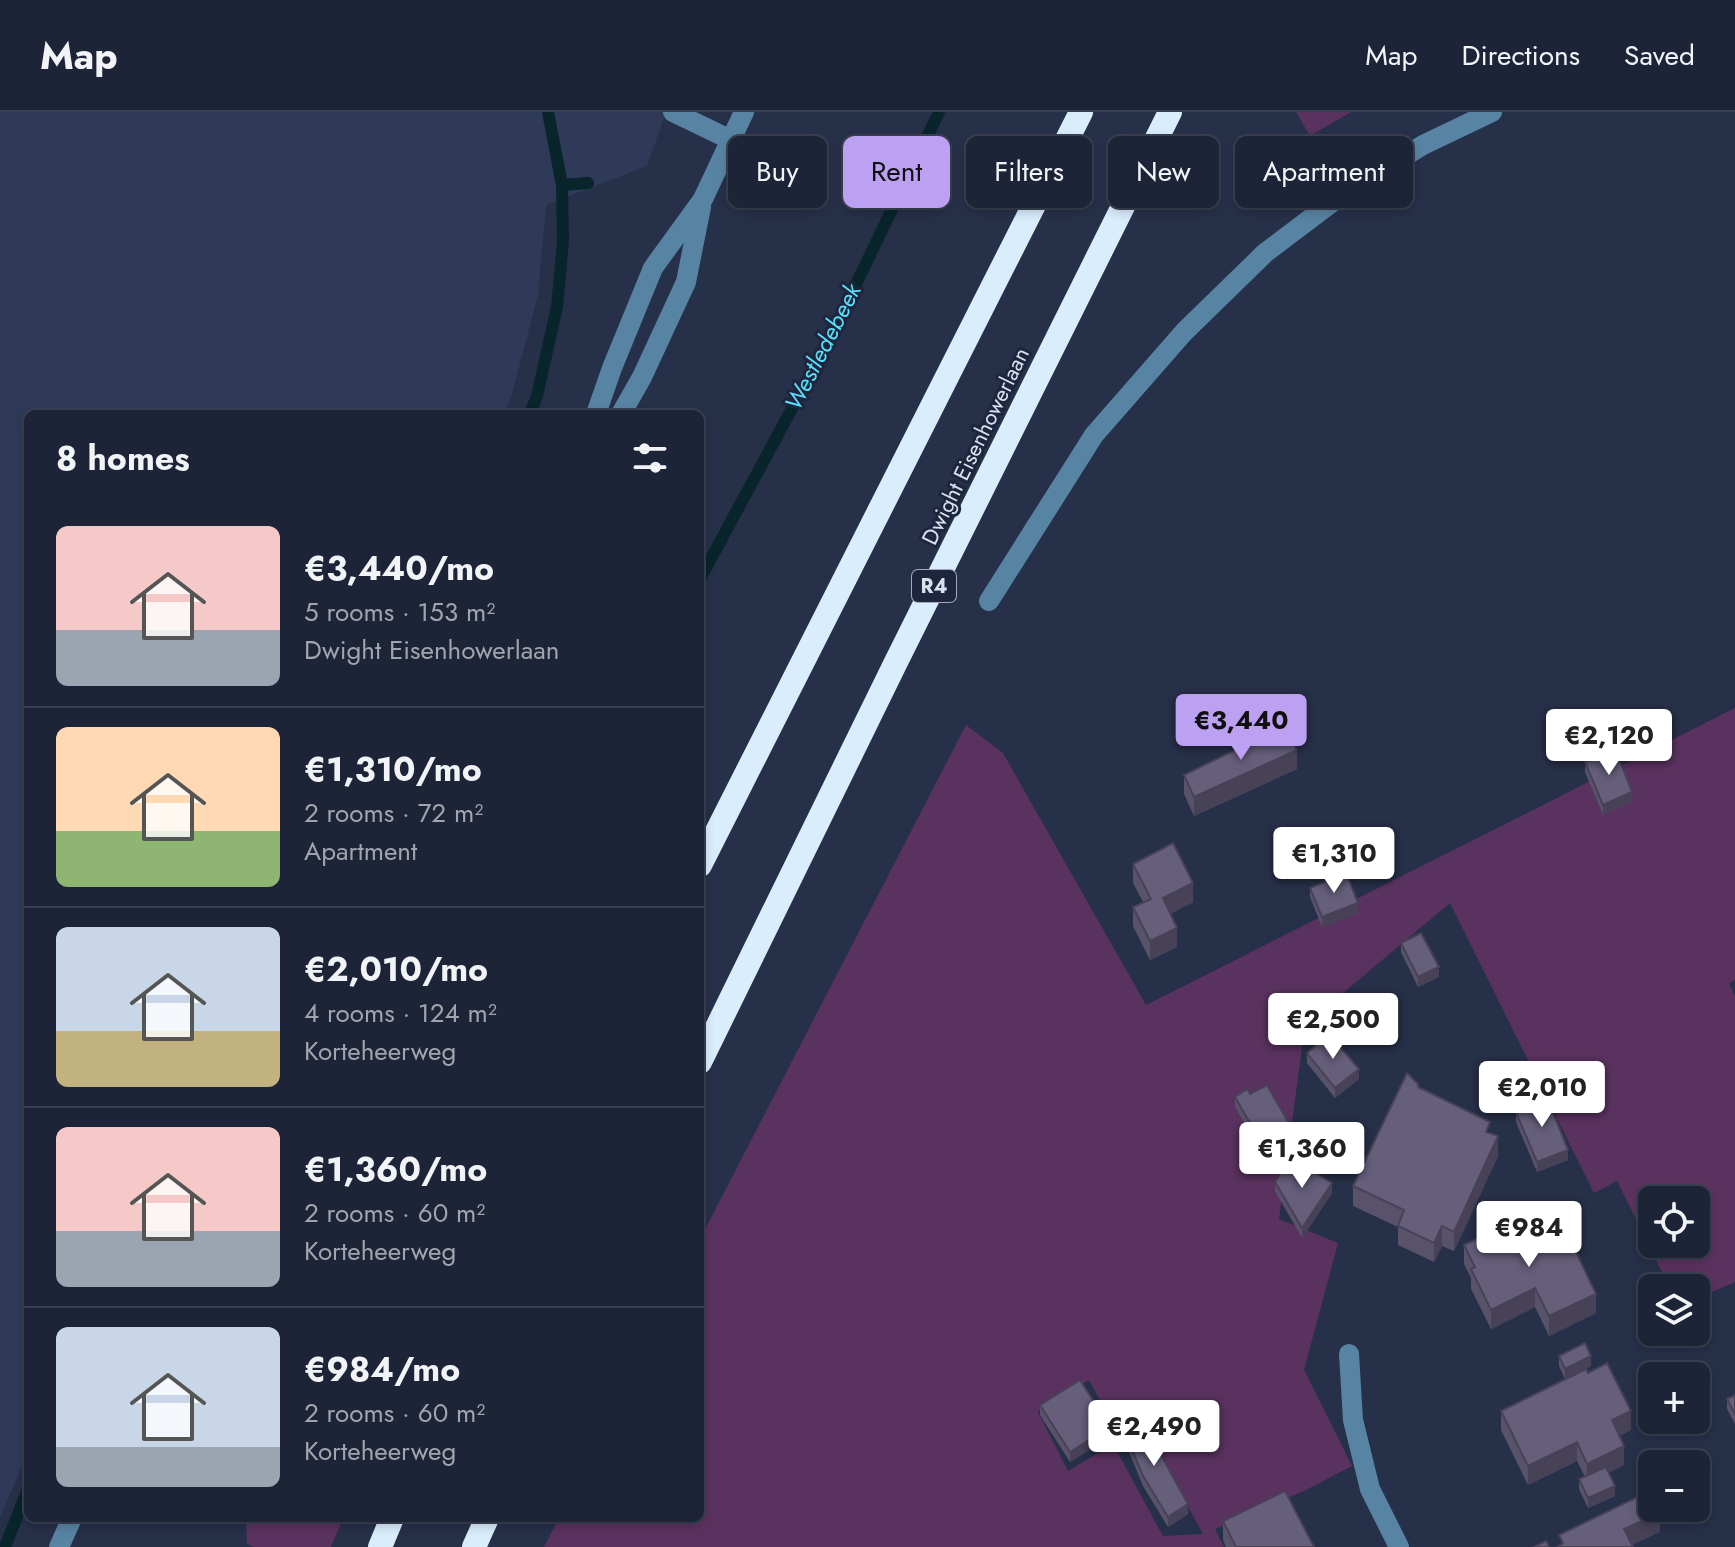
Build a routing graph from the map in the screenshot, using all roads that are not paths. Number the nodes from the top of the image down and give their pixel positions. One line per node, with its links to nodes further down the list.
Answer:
1 (673, 112): 7 (street)
2 (744, 112): 6 (street)
3 (1081, 112): 13 (highway)
4 (1170, 112): 14 (highway, Dwight Eisenhowerlaan / R4)
5 (1492, 112): 12 (street)
6 (733, 136)
7 (728, 139)
8 (728, 146): 9 (street)
9 (703, 199): 10 (street); 11 (street)
10 (597, 410)
11 (623, 410)
12 (989, 601)
13 (704, 857)
14 (704, 1054)
15 (1349, 1354): 22 (street)
16 (70, 1522): 19 (street)
17 (390, 1522): 20 (highway)
18 (485, 1522): 21 (highway)
19 (59, 1547)
20 (380, 1547)
21 (474, 1547)
22 (1399, 1547)

